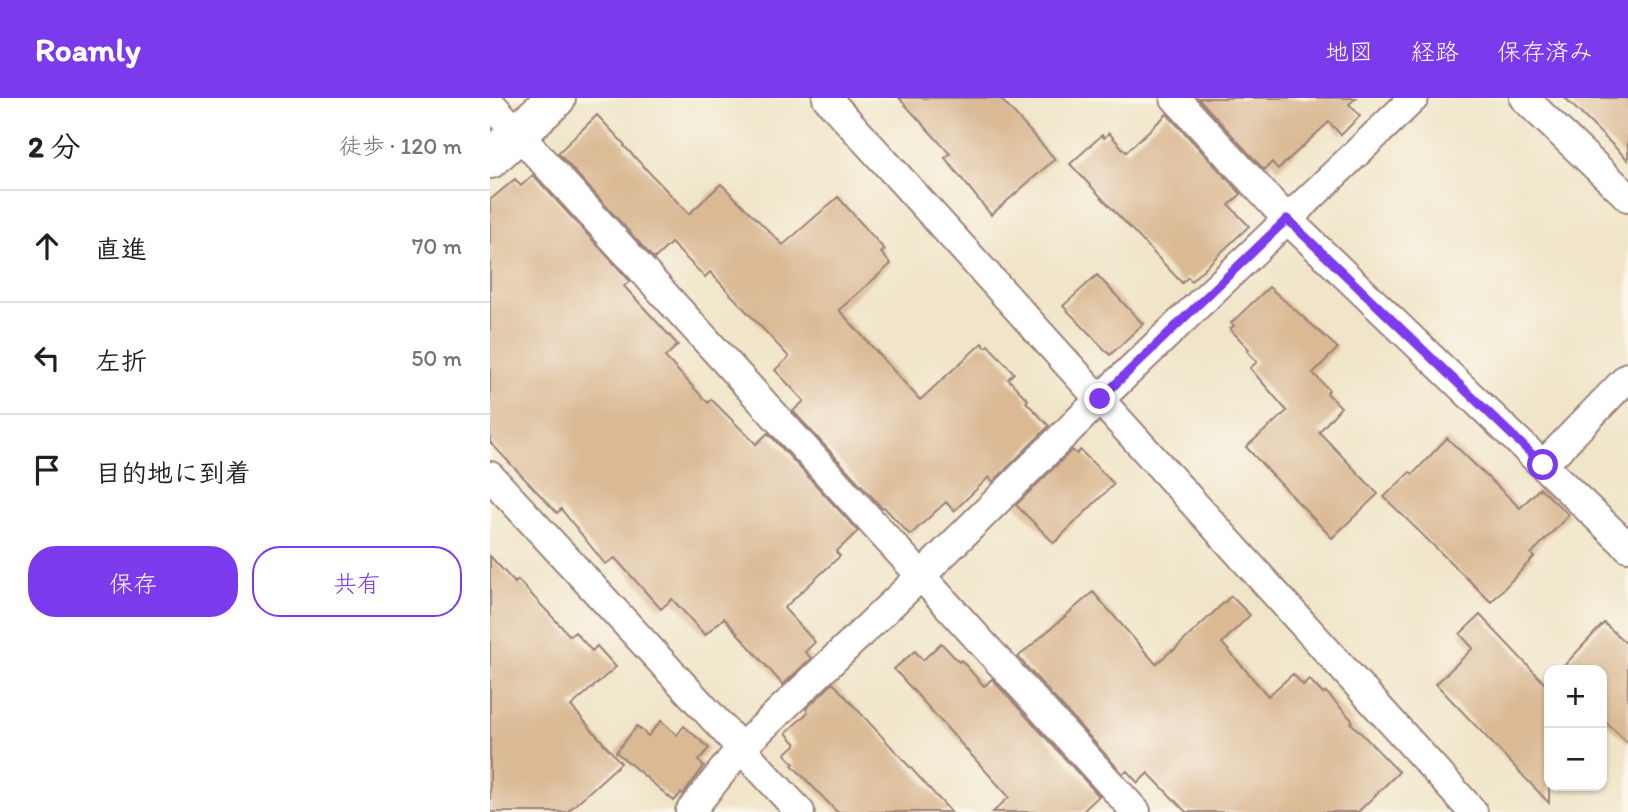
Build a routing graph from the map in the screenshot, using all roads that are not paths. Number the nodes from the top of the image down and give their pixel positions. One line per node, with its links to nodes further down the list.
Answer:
1 (556, 98): 7 (street)
2 (827, 98): 11 (street)
3 (1175, 98): 9 (street)
4 (1414, 98): 9 (street)
5 (1524, 98): 8 (street)
6 (490, 103): 7 (street)
7 (504, 147): 15 (street)
8 (1628, 197)
9 (1287, 219): 11 (street); 12 (street)
10 (1628, 377): 12 (street)
11 (1100, 399): 15 (street); 20 (street)
12 (1543, 465): 14 (street)
13 (490, 476): 16 (street)
14 (1628, 547)
15 (921, 576): 16 (street); 19 (street)
16 (740, 748): 17 (street); 18 (street)
17 (690, 812)
18 (800, 812)
19 (1136, 812)
20 (1473, 812)

